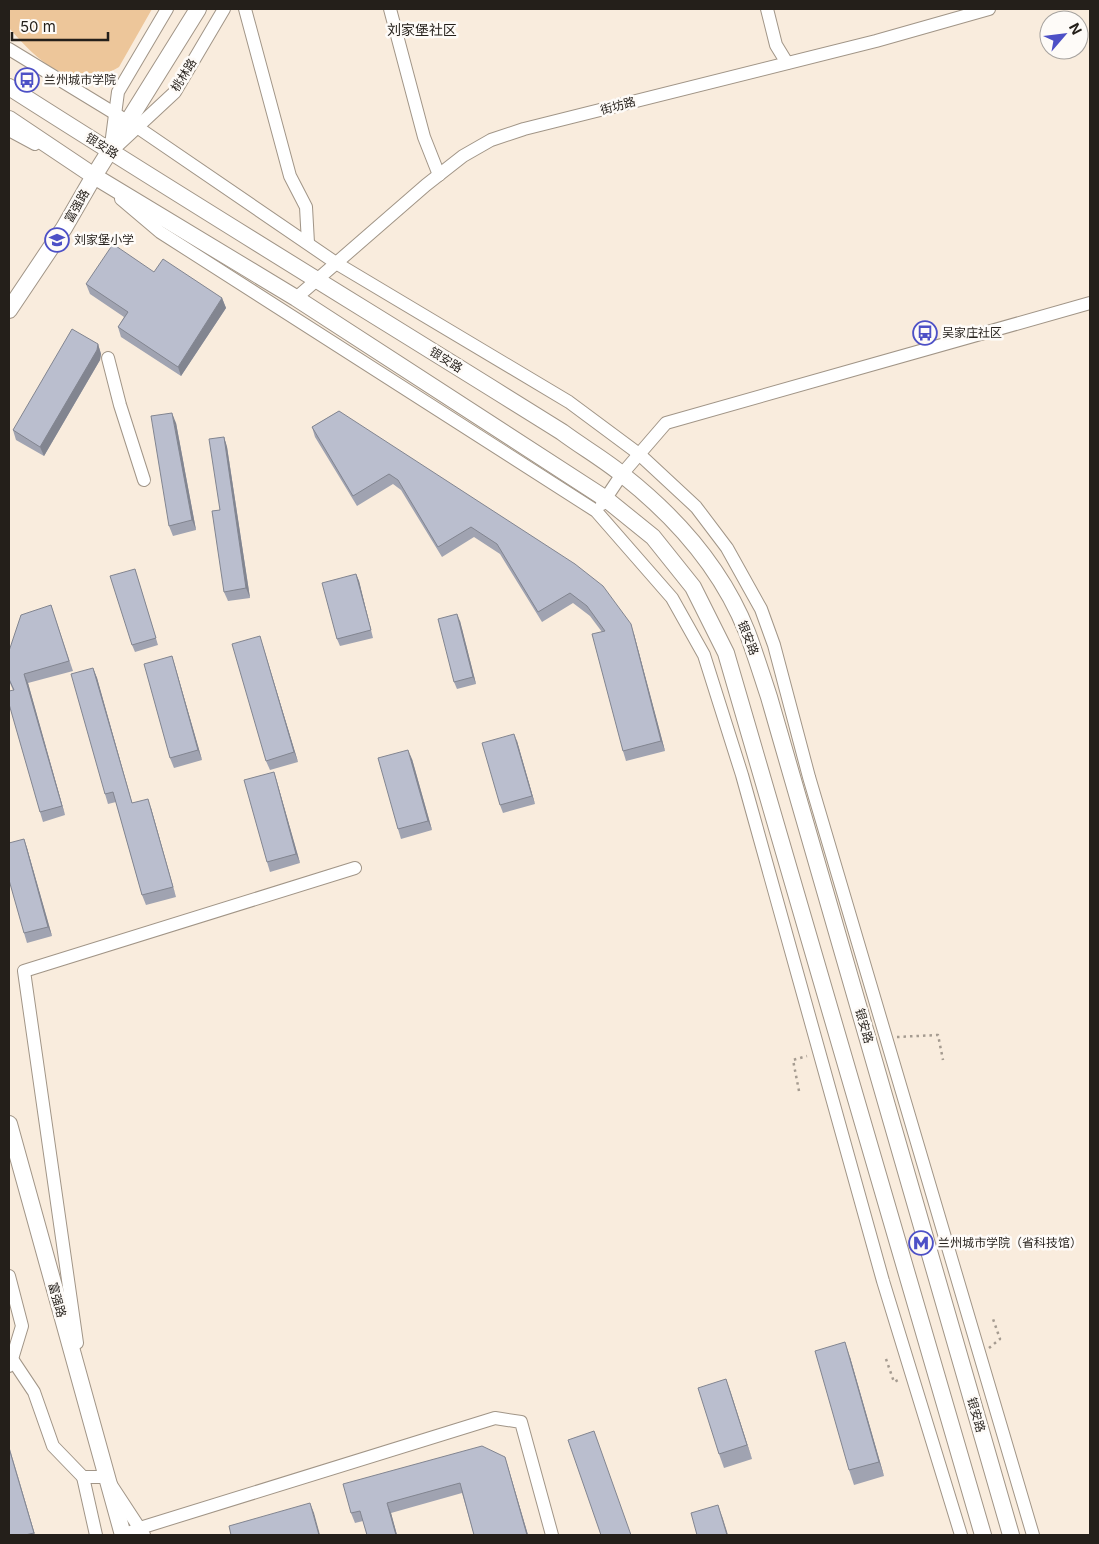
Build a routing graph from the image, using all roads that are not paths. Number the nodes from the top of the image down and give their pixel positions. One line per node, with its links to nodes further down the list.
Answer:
1 (167, 9): 12 (street, 桃林路)
2 (198, 9): 12 (main road, 桃林路)
3 (224, 9): 12 (street, 桃林路)
4 (245, 9): 17 (street)
5 (390, 9): 15 (street)
6 (767, 9): 9 (street)
7 (989, 9): 9 (street, 街坊路)
8 (9, 49): 12 (street)
9 (787, 63): 15 (street, 街坊路)
10 (9, 87): 14 (main road, 银安路)
11 (9, 119): 16 (main road, 银安路)
12 (127, 121): 14 (main road, 桃林路); 17 (street)
13 (9, 130): 16 (street)
14 (110, 152): 16 (main road, 桃林路); 19 (main road, 银安路)
15 (439, 175): 18 (street, 街坊路)
16 (94, 176): 20 (main road, 银安路); 22 (main road, 富强路); 27 (street)
17 (308, 243): 18 (street)
18 (336, 263): 19 (street, 街坊路); 24 (street)
19 (317, 279): 20 (street, 街坊路); 25 (main road, 银安路)
20 (296, 298): 27 (main road, 银安路)
21 (1090, 303): 24 (street)
22 (9, 310)
23 (108, 358): 26 (street)
24 (639, 454): 25 (street); 42 (street)
25 (622, 474): 27 (street); 41 (main road, 银安路)
26 (144, 480)
27 (601, 505): 39 (street); 40 (main road, 银安路)
28 (355, 868): 32 (street)
29 (9, 1124): 32 (main road, 富强路)
30 (9, 1276): 31 (street)
31 (11, 1362): 33 (street)
32 (99, 1450): 34 (main road, 富强路)
33 (83, 1477): 34 (street); 36 (street)
34 (106, 1477): 35 (street, 富强路); 37 (main road, 富强路)
35 (142, 1532): 37 (street); 38 (street)
36 (96, 1535)
37 (123, 1535)
38 (552, 1535)
39 (961, 1535)
40 (983, 1535)
41 (1011, 1535)
42 (1033, 1535)

